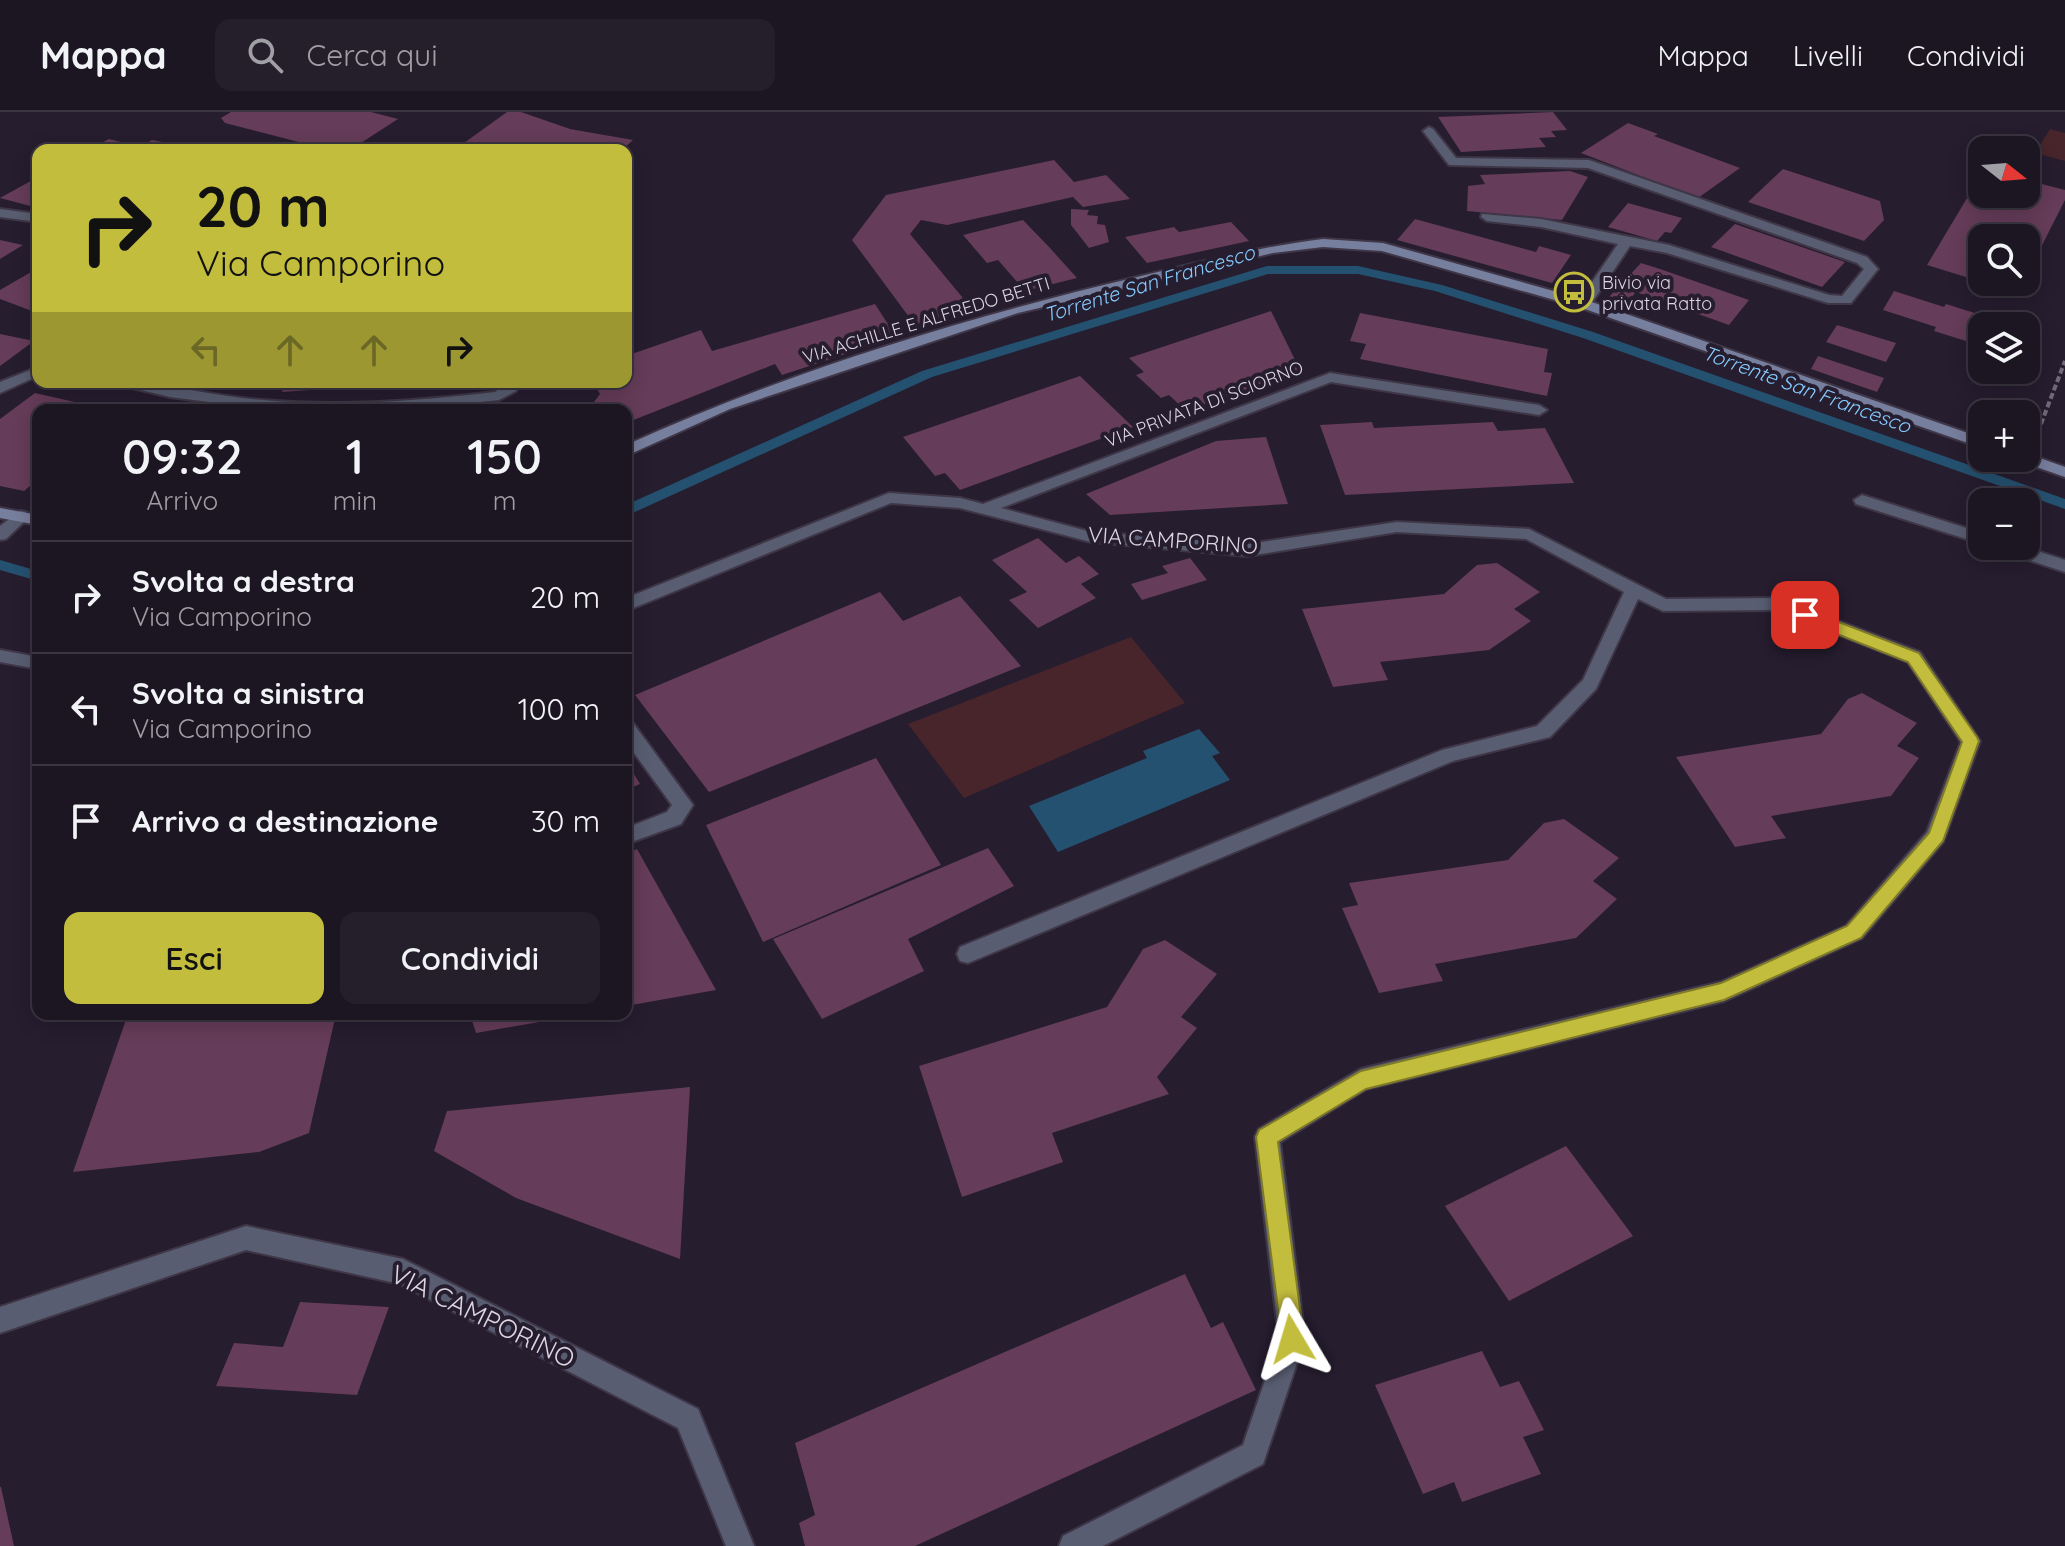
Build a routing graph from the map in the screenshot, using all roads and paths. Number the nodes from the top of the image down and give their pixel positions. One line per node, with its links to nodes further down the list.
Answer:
1 (1429, 131): 5 (street)
2 (0, 213): 3 (street)
3 (32, 217)
4 (1487, 217): 5 (street)
5 (1626, 242): 6 (street)
6 (1584, 304): 16 (street, VIA ACHILLE E ALFREDO BETTI); 17 (street, VIA ACHILLE E ALFREDO BETTI)
7 (2065, 361): 15 (path)
8 (32, 373): 11 (street)
9 (148, 388): 12 (street)
10 (511, 388): 13 (street)
11 (0, 389)
12 (265, 404)
13 (418, 404)
14 (1539, 410): 21 (street, VIA PRIVATA DI SCIORNO)
15 (2040, 423)
16 (1968, 438)
17 (632, 448)
18 (2040, 463): 19 (street)
19 (2065, 472)
20 (1862, 500): 26 (street)
21 (984, 509): 29 (street, VIA CAMPORINO); 30 (street, VIA CAMPORINO)
22 (0, 513): 23 (street)
23 (20, 516): 24 (street); 25 (street)
24 (32, 519)
25 (0, 534)
26 (1968, 534)
27 (2040, 558): 28 (street)
28 (2065, 566)
29 (1634, 590): 35 (street); 38 (street, VIA CAMPORINO)
30 (632, 603)
31 (0, 656): 32 (street)
32 (32, 662)
33 (632, 736): 34 (street)
34 (632, 834)
35 (968, 954)
36 (0, 1320): 37 (street, VIA CAMPORINO)
37 (740, 1546)
38 (1073, 1546)

